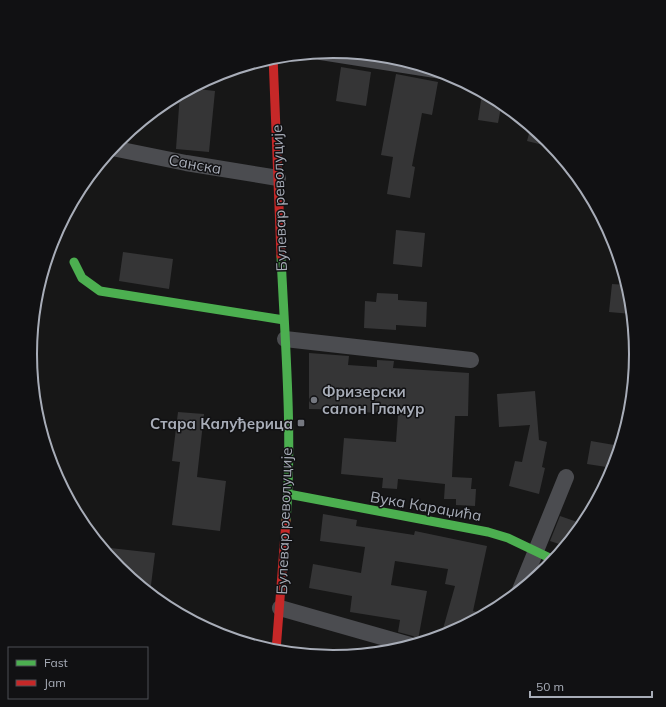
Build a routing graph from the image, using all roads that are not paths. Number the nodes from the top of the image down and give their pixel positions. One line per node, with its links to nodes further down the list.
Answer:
1 (365, 59): 3 (street)
2 (273, 63): 5 (main road, Булевар револуције)
3 (397, 65)
4 (119, 149): 5 (street, Санска)
5 (278, 178): 7 (main road, Булевар револуције)
6 (74, 262): 7 (main road)
7 (284, 320): 8 (main road, Булевар револуције)
8 (284, 339): 9 (street); 11 (main road, Булевар револуције)
9 (471, 360)
10 (566, 477): 12 (street)
11 (288, 494): 12 (main road, Вука Караџића); 15 (main road, Булевар револуције)
12 (536, 551): 13 (main road, Вука Караџића); 14 (street)
13 (548, 557)
14 (525, 579)
15 (280, 608): 16 (street, Булевар револуције); 17 (main road, Булевар револуције)
16 (399, 642)
17 (277, 644)

